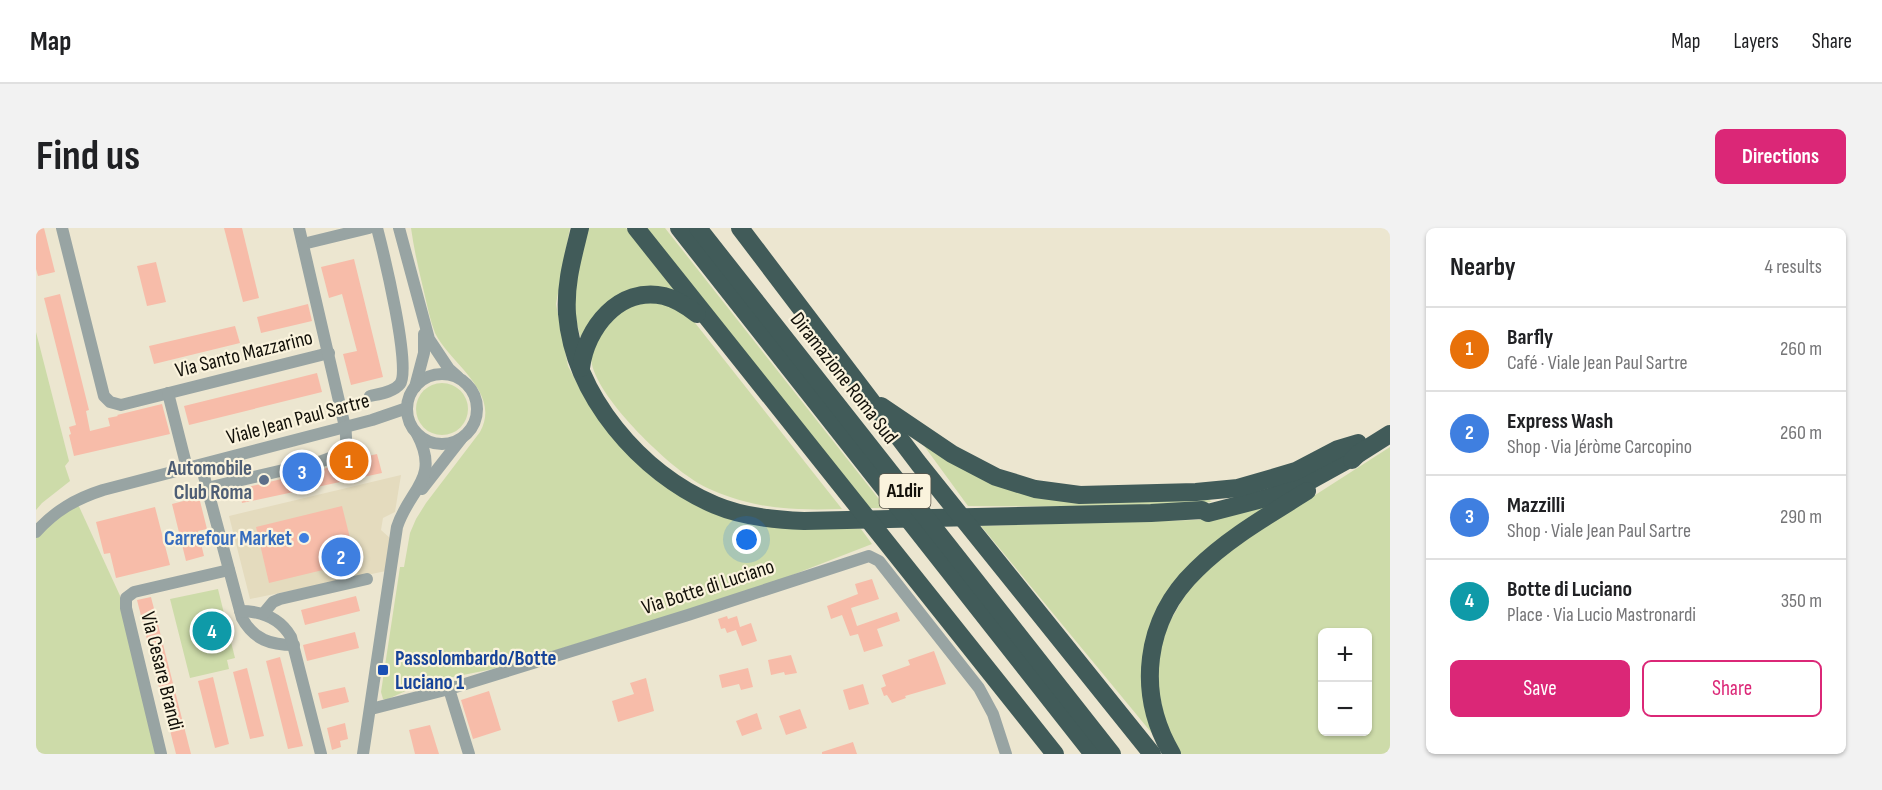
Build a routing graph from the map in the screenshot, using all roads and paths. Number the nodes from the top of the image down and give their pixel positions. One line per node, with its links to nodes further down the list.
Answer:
1 (62, 228): 18 (street, Via Santo Mazzarino)
2 (299, 228): 11 (street)
3 (369, 228): 11 (street)
4 (377, 228): 19 (street)
5 (399, 228): 12 (street)
6 (580, 228): 15 (highway)
7 (636, 228): 13 (highway)
8 (679, 228): 46 (highway, Diramazione Roma Sud / A1dir)
9 (698, 228): 47 (highway, Diramazione Roma Sud / A1dir)
10 (740, 228): 20 (highway)
11 (303, 244): 14 (street)
12 (423, 324): 16 (street); 17 (street)
13 (723, 337): 15 (highway); 45 (highway)
14 (329, 353): 18 (street, Via Santo Mazzarino); 23 (street)
15 (581, 368): 27 (highway)
16 (462, 381): 17 (street); 26 (street)
17 (415, 388): 21 (street)
18 (168, 393): 29 (street, Via Santo Mazzarino)
19 (370, 396)
20 (869, 398): 27 (highway); 48 (highway)
21 (407, 408): 23 (street, Viale Jean Paul Sartre); 24 (street)
22 (1390, 420): 27 (highway)
23 (345, 427): 28 (street, Viale Jean Paul Sartre); 30 (street)
24 (417, 434): 26 (street); 31 (street)
25 (1390, 434): 27 (highway)
26 (464, 436): 31 (street)
27 (1358, 448): 49 (highway)
28 (201, 465): 29 (street, Viale Jean Paul Sartre); 30 (street)
29 (187, 468): 32 (street, Viale Jean Paul Sartre)
30 (207, 488): 33 (street)
31 (409, 503): 39 (street)
32 (36, 532)
33 (229, 570): 35 (street); 40 (street, Via Cesare Brandi)
34 (368, 579): 36 (street)
35 (240, 611): 36 (street); 37 (street)
36 (263, 614): 37 (street)
37 (294, 645): 41 (street)
38 (449, 689): 39 (street, Via Botte di Luciano); 43 (street); 44 (street, Via Botte di Luciano)
39 (370, 709): 42 (street)
40 (162, 754)
41 (321, 754)
42 (363, 754)
43 (469, 754)
44 (1006, 754)
45 (1054, 754)
46 (1093, 754)
47 (1112, 754)
48 (1152, 754)
49 (1172, 754)

